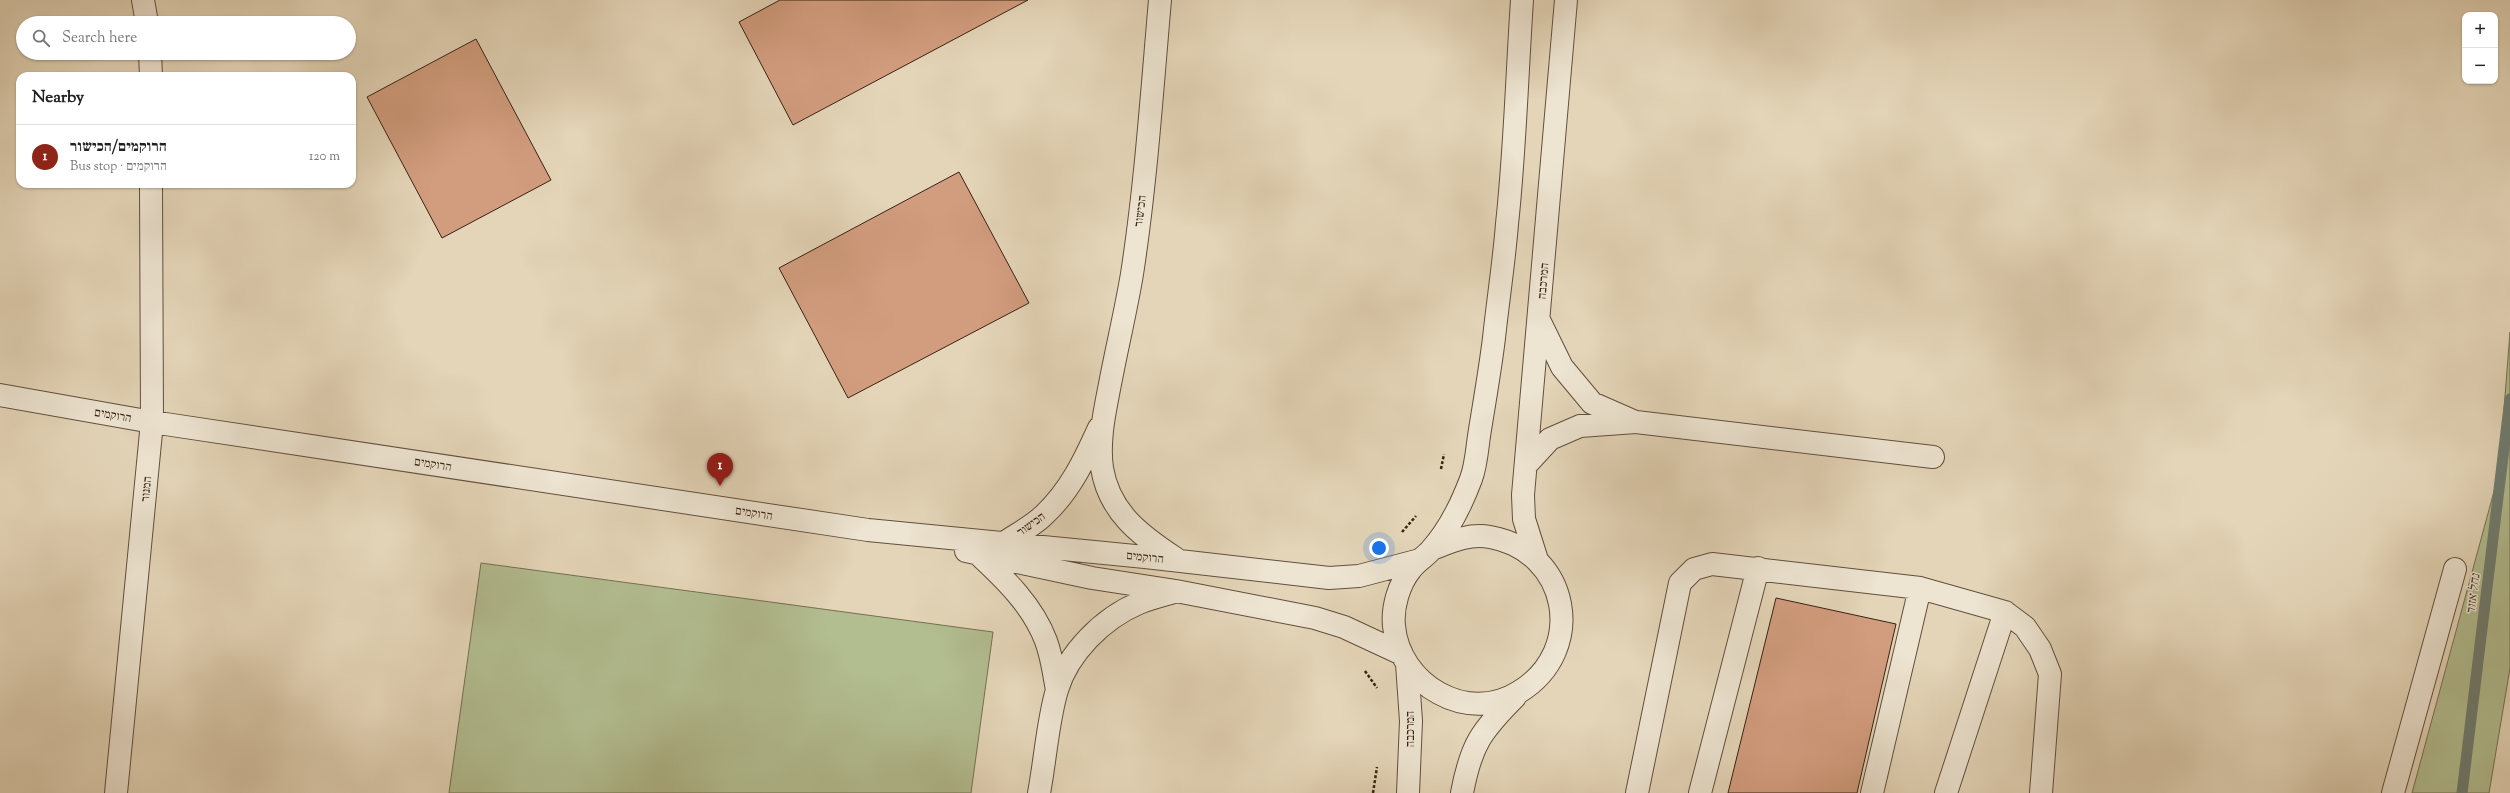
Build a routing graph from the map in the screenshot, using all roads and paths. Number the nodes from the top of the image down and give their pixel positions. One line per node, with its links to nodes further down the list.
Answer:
1 (143, 0): 5 (street)
2 (1160, 0): 11 (street, הכישור)
3 (1522, 0): 23 (street)
4 (1566, 0): 9 (street, המרכבה)
5 (145, 16)
6 (150, 60): 7 (street)
7 (151, 72)
8 (151, 188): 12 (street, המנור)
9 (1540, 321): 13 (street); 16 (street, המרכבה)
10 (0, 395): 12 (street, הרוקמים)
11 (1103, 419): 21 (street, הכישור); 24 (street, הכישור)
12 (152, 422): 19 (street, הרוקמים); 37 (street, המנור)
13 (1636, 422): 15 (street); 16 (street)
14 (1445, 450): 17 (path)
15 (1933, 457)
16 (1526, 465): 25 (street, המרכבה)
17 (1440, 473)
18 (1420, 512): 20 (path)
19 (868, 530): 21 (street, הרוקמים); 22 (street, הרוקמים)
20 (1401, 534)
21 (1004, 543): 24 (street, הרוקמים)
22 (978, 554): 29 (street, הרוקמים); 33 (street)
23 (1426, 555): 24 (street, הרוקמים); 25 (street, הרוקמים); 31 (street, המרכבה)
24 (1177, 560)
25 (1537, 560): 34 (street)
26 (1758, 568): 28 (street); 42 (street); 43 (street)
27 (2455, 569): 47 (street)
28 (1920, 588): 30 (street); 44 (street)
29 (1176, 591): 31 (street, הרוקמים); 33 (street)
30 (2005, 612): 45 (street); 46 (street)
31 (1403, 659): 34 (street); 40 (street, המרכבה)
32 (1363, 670): 35 (path)
33 (1057, 690): 38 (street)
34 (1518, 694): 41 (street)
35 (1378, 696)
36 (1377, 764): 39 (path)
37 (116, 793)
38 (1040, 793)
39 (1373, 793)
40 (1408, 793)
41 (1462, 793)
42 (1637, 793)
43 (1700, 793)
44 (1872, 793)
45 (1946, 793)
46 (2041, 793)
47 (2393, 793)

